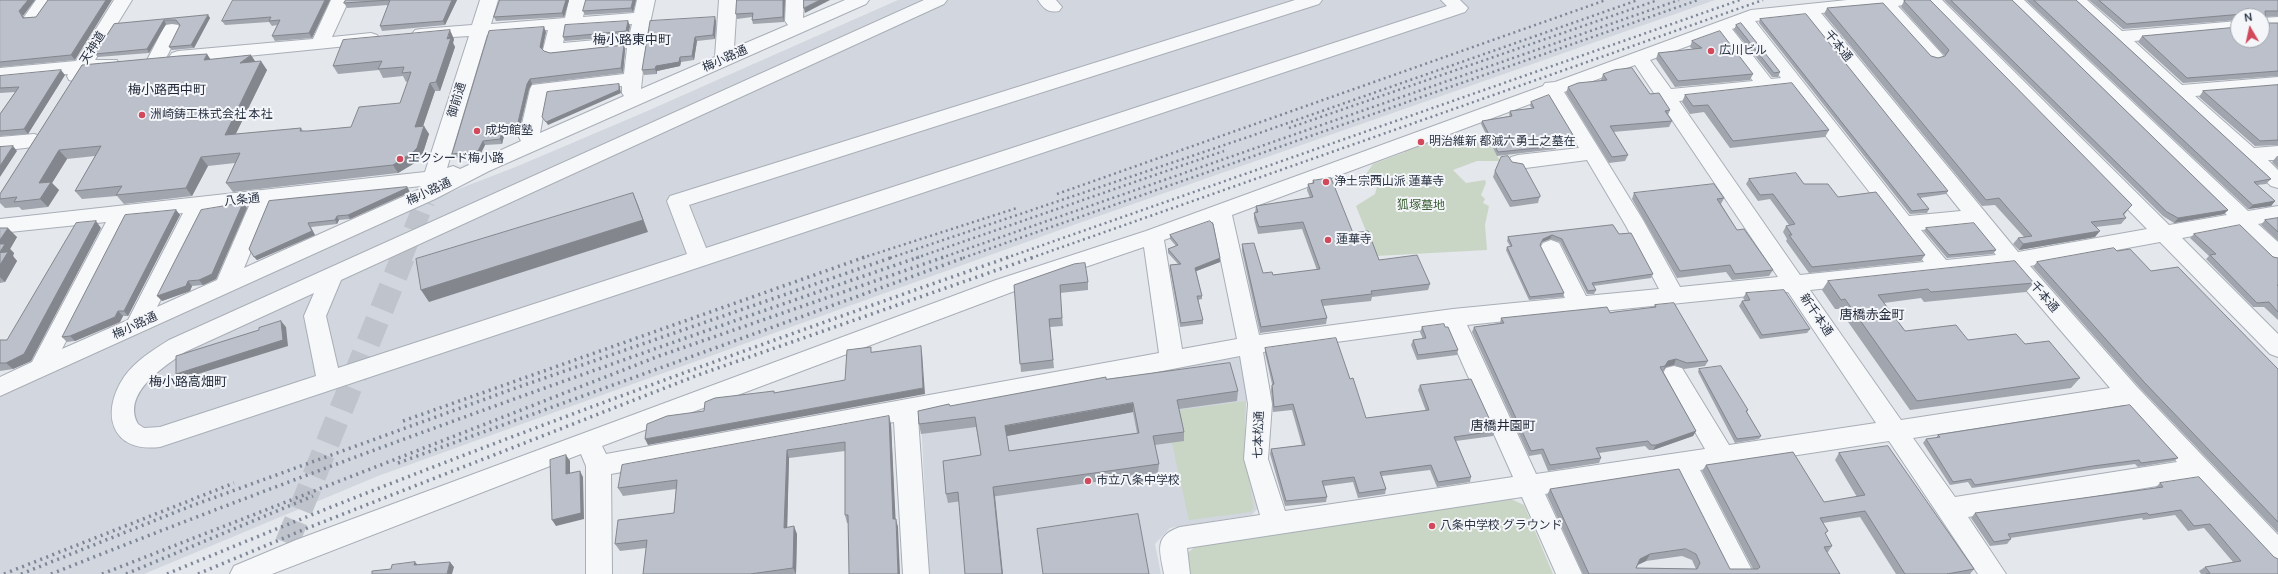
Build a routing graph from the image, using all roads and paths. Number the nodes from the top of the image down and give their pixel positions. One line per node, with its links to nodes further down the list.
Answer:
1 (45, 0): 18 (street)
2 (123, 0): 34 (street, 天神道)
3 (340, 0): 29 (street)
4 (489, 0): 26 (street, 御前通)
5 (578, 0): 21 (street)
6 (646, 0): 19 (street)
7 (728, 0): 32 (street)
8 (794, 0): 22 (street)
9 (938, 0): 70 (street)
10 (1312, 0): 67 (street)
11 (1450, 0): 67 (street)
12 (1932, 0): 63 (street)
13 (2014, 0): 60 (street)
14 (2077, 0): 27 (street)
15 (1893, 1): 17 (street); 31 (street)
16 (851, 2): 22 (street, 梅小路通)
17 (1809, 10): 20 (street); 59 (street, 千本通)
18 (33, 17)
19 (642, 18): 21 (street); 28 (street)
20 (1744, 19): 23 (street); 37 (street)
21 (565, 24): 26 (street); 28 (street)
22 (802, 26): 32 (street, 梅小路通)
23 (1721, 27): 30 (street); 39 (street)
24 (2230, 27): 27 (street)
25 (172, 29): 33 (street)
26 (478, 29): 29 (street); 53 (street, 御前通)
27 (2119, 37): 42 (street)
28 (637, 42): 36 (street)
29 (320, 44): 33 (street)
30 (1638, 57): 40 (street); 43 (street, 新千本通)
31 (1935, 57)
32 (724, 60): 44 (street, 梅小路通)
33 (141, 61): 34 (street)
34 (82, 66): 35 (street); 41 (street, 天神道)
35 (0, 74)
36 (631, 80): 44 (street); 46 (street)
37 (1794, 83): 39 (street); 61 (street)
38 (2278, 83): 42 (street)
39 (1766, 86): 43 (street)
40 (1552, 88): 47 (street); 56 (street)
41 (66, 91)
42 (2180, 91): 49 (street)
43 (1665, 96): 71 (street, 新千本通)
44 (636, 98): 46 (street, 梅小路通)
45 (0, 144): 50 (street)
46 (532, 144): 53 (street, 梅小路通)
47 (1592, 153): 51 (street); 73 (street)
48 (2278, 153): 49 (street)
49 (2250, 155): 52 (street)
50 (23, 160)
51 (1518, 162)
52 (2278, 181)
53 (429, 191): 54 (street, 八条通); 72 (street, 梅小路通)
54 (263, 198): 55 (street, 八条通); 72 (street)
55 (197, 204): 57 (street, 八条通); 76 (street)
56 (1221, 210): 64 (street); 77 (street, 七本松通)
57 (122, 213): 62 (street, 八条通); 80 (street)
58 (2278, 213): 60 (street)
59 (1977, 217): 61 (street); 68 (street, 千本通)
60 (2242, 219): 63 (street); 66 (street)
61 (1904, 224): 69 (street)
62 (0, 226)
63 (2164, 233): 68 (street); 78 (street)
64 (1153, 236): 79 (street); 87 (street)
65 (1551, 248): 74 (street)
66 (2278, 254)
67 (699, 258): 82 (street)
68 (2013, 262): 69 (street); 84 (street, 千本通)
69 (1941, 268): 71 (street)
70 (332, 277): 82 (street); 82 (street)
71 (1793, 282): 73 (street); 86 (street, 新千本通)
72 (226, 284): 76 (street, 梅小路通)
73 (1673, 295): 74 (street)
74 (1579, 305): 75 (street)
75 (1453, 318): 77 (street); 92 (street)
76 (136, 326): 80 (street, 梅小路通)
77 (1250, 345): 79 (street); 94 (street, 七本松通)
78 (2278, 348)
79 (1172, 360): 85 (street)
80 (43, 368): 83 (street, 梅小路通)
81 (1674, 375): 88 (street)
82 (329, 380)
83 (0, 387)
84 (2130, 395): 86 (street); 91 (street, 千本通)
85 (905, 410): 90 (street); 99 (street)
86 (1894, 430): 88 (street); 93 (street, 新千本通)
87 (588, 441): 90 (street); 96 (street)
88 (1722, 456): 89 (street)
89 (1683, 462): 92 (street); 102 (street)
90 (598, 466): 98 (street)
91 (2200, 469): 93 (street); 95 (street, 千本通)
92 (1528, 485): 94 (street); 101 (street)
93 (1948, 509): 103 (street, 新千本通)
94 (1276, 524): 100 (street)
95 (2278, 553)
96 (282, 558): 97 (street)
97 (243, 574)
98 (599, 574)
99 (914, 574)
100 (1177, 574)
101 (1569, 574)
102 (1741, 574)
103 (1993, 574)

